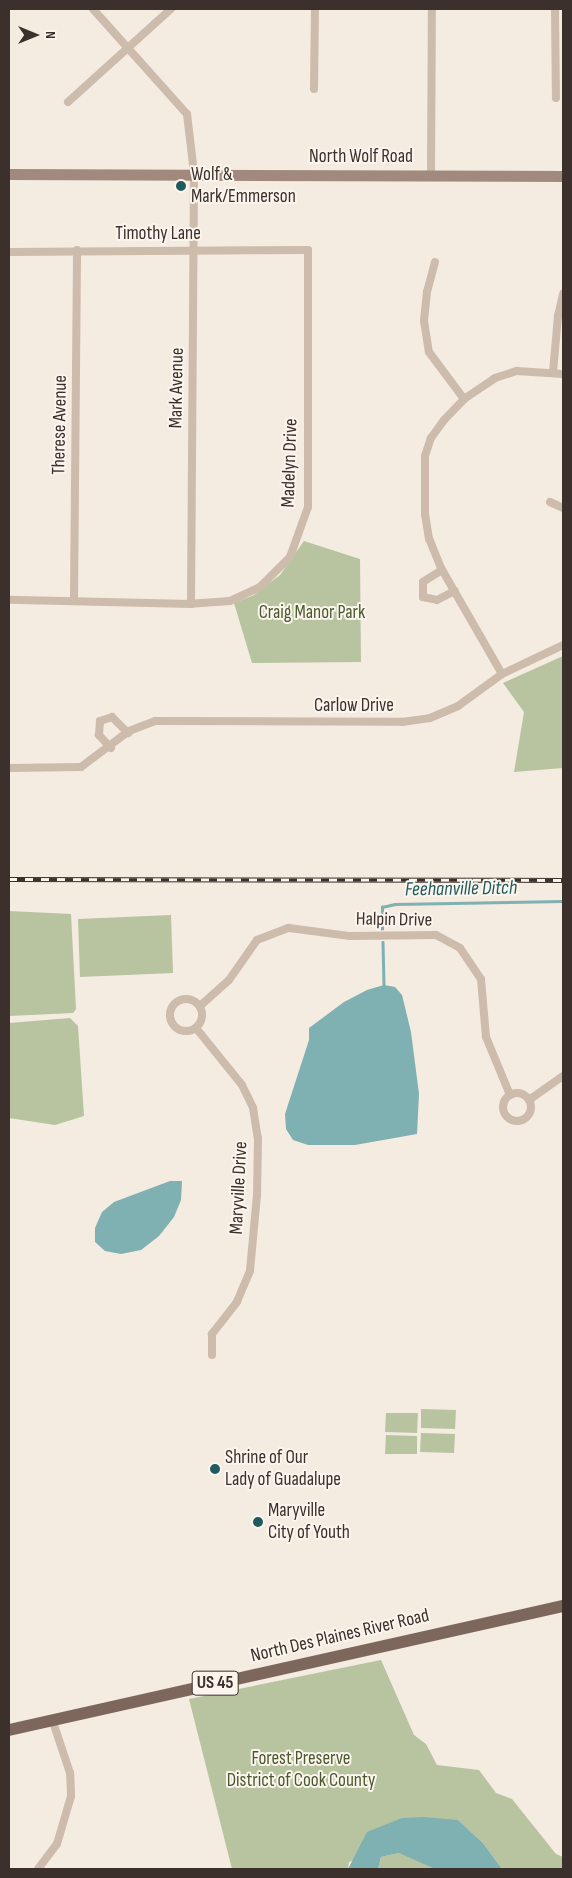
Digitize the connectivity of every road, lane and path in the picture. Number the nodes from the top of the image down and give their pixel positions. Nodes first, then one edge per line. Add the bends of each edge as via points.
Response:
1 (93, 9) edge
2 (171, 9) edge
3 (315, 9) edge
4 (432, 9) edge
5 (555, 9) edge
6 (130, 48) junction
7 (314, 90) dead end
8 (556, 98) dead end
9 (68, 102) dead end
10 (194, 173) junction
11 (9, 174) edge
12 (431, 175) junction
13 (563, 176) edge
14 (77, 250) junction
15 (194, 250) junction
16 (308, 250) joint
17 (9, 252) edge
18 (435, 262) dead end
19 (563, 294) edge
20 (553, 372) junction
21 (563, 374) edge
22 (464, 399) junction
23 (550, 502) dead end
24 (563, 508) edge
25 (442, 570) junction
26 (455, 591) junction
27 (9, 600) edge
28 (74, 600) junction
29 (191, 604) junction
30 (563, 645) edge
31 (502, 674) junction
32 (128, 732) junction
33 (111, 748) junction
34 (9, 768) edge
35 (200, 1006) junction
36 (196, 1028) junction
37 (563, 1076) edge
38 (510, 1095) junction
39 (529, 1100) junction
40 (212, 1355) dead end
41 (563, 1606) edge
42 (52, 1720) junction
43 (9, 1730) edge
44 (38, 1869) edge

1 - 6 street, Mark Avenue
2 - 6 street
3 - 7 street
4 - 12 street
5 - 8 street
6 - 9 street
6 - 10 street, Mark Avenue via 187,114
10 - 11 main road, North Wolf Road
10 - 12 main road, North Wolf Road
10 - 15 street, Mark Avenue
12 - 13 main road, North Wolf Road
14 - 15 street, Timothy Lane
14 - 17 street, Timothy Lane
14 - 28 street, Therese Avenue
15 - 16 street, Timothy Lane
15 - 29 street, Mark Avenue
16 - 29 street, Madelyn Drive via 308,507 301,532 290,557 260,587 230,601
18 - 22 street via 424,321 429,352
19 - 20 street
20 - 21 street
20 - 22 street via 517,371 495,378
22 - 25 street via 431,438 425,456 425,514 429,539
23 - 24 street
25 - 26 street
25 - 26 street via 423,582 423,597 437,600
26 - 31 street
27 - 28 street, Madelyn Drive
28 - 29 street, Madelyn Drive
30 - 31 street, Carlow Drive
31 - 32 street, Carlow Drive via 458,706 421,720 155,721
32 - 33 street, Carlow Drive
32 - 33 street via 112,717 100,721 99,735
33 - 34 street, Carlow Drive via 81,767
35 - 36 street via 202,1020
35 - 36 street via 186,999 175,1003 170,1013 172,1024 180,1031
35 - 38 street, Halpin Drive via 230,980 257,940 289,928 350,936 436,935 460,948 480,979 486,1037
36 - 40 street, Maryville Drive via 242,1085 252,1108 258,1138 250,1271 237,1302 212,1334
37 - 39 street
38 - 39 street via 520,1094
38 - 39 street via 503,1110 513,1121 528,1116
41 - 42 main road, North Des Plaines River Road / US 45
42 - 43 main road, North Des Plaines River Road / US 45
42 - 44 street via 70,1772 71,1796 57,1844

